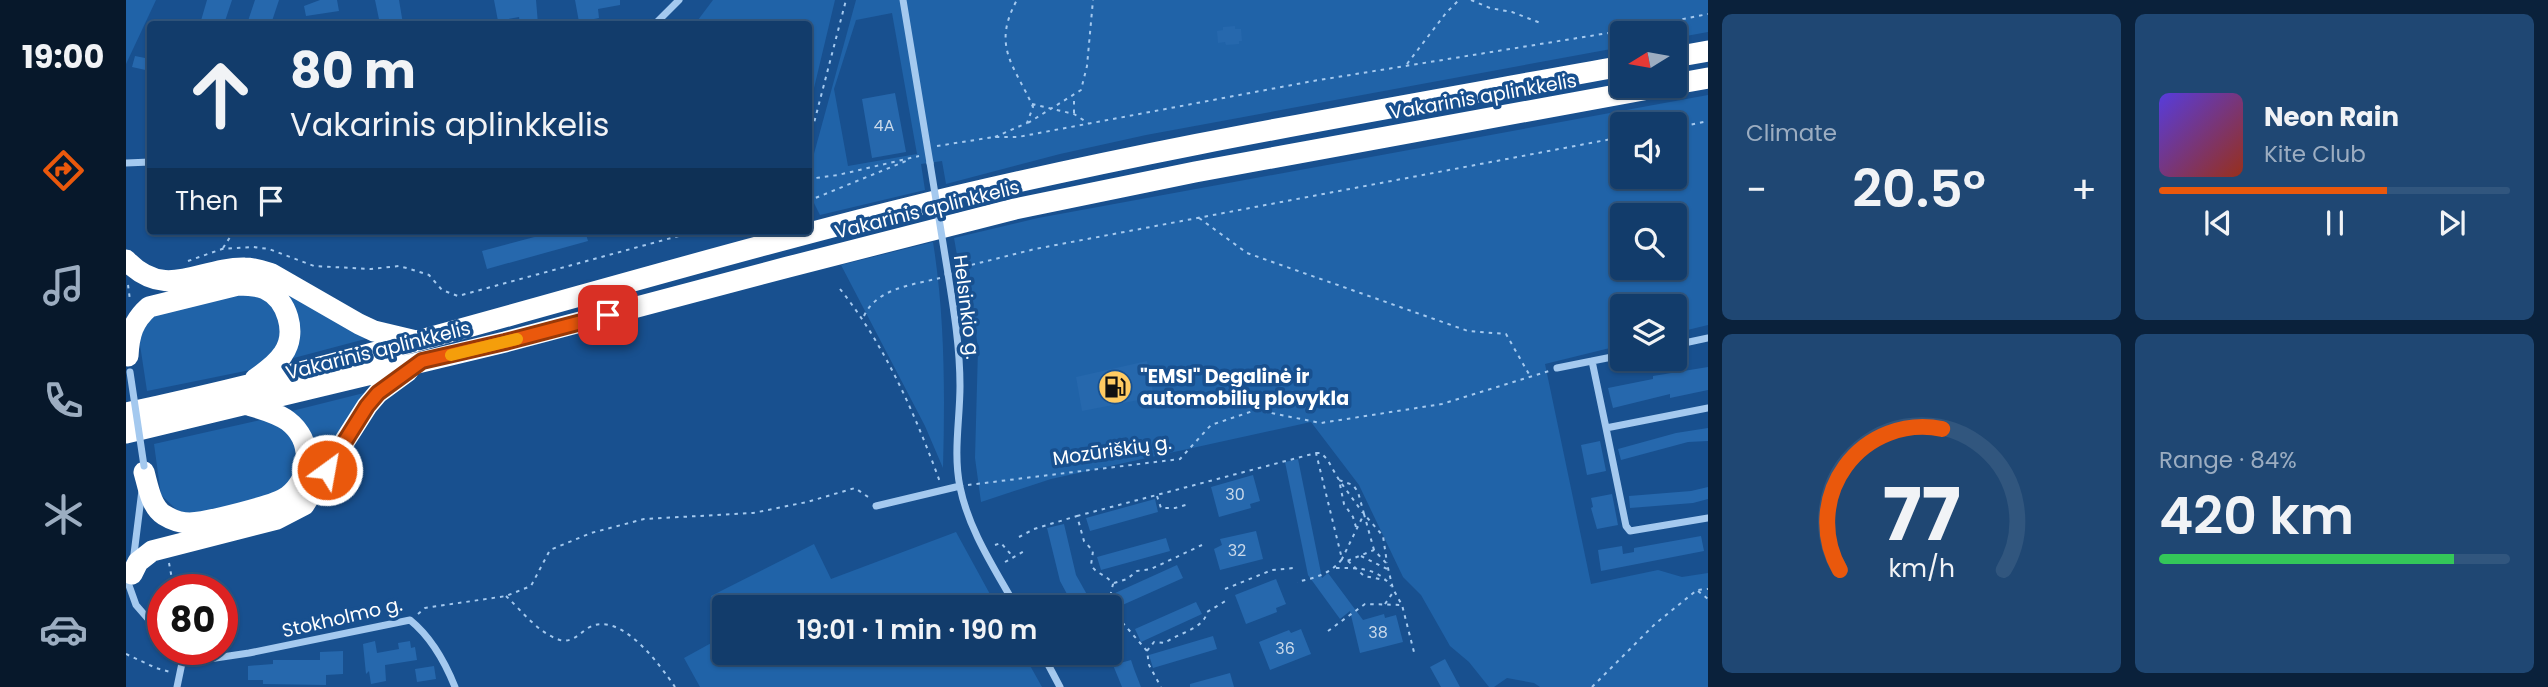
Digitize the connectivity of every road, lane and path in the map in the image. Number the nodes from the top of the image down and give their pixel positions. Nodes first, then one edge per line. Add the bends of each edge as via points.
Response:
1 (679, 0) edge
2 (846, 0) edge
3 (903, 0) edge
4 (1017, 0) edge
5 (1093, 0) edge
6 (1459, 0) edge
7 (1471, 0) edge
8 (1708, 14) edge
9 (658, 21) edge
10 (1544, 24) dead end
11 (1708, 51) edge
12 (1687, 55) edge
13 (1406, 66) junction
14 (1610, 68) edge
15 (1708, 78) edge
16 (1687, 82) edge
17 (1075, 95) junction
18 (1610, 96) edge
19 (1032, 104) junction
20 (1047, 109) junction
21 (1074, 114) junction
22 (1708, 121) edge
23 (1027, 123) junction
24 (1089, 124) junction
25 (1687, 125) edge
26 (812, 131) edge
27 (994, 137) junction
28 (1610, 139) edge
29 (936, 146) dead end
30 (920, 156) dead end
31 (913, 158) junction
32 (147, 162) edge
33 (126, 163) edge
34 (812, 178) edge
35 (812, 199) edge
36 (1199, 218) junction
37 (812, 233) edge
38 (231, 235) edge
39 (676, 235) edge
40 (804, 235) edge
41 (222, 249) junction
42 (126, 260) edge
43 (183, 263) dead end
44 (948, 275) junction
45 (840, 289) dead end
46 (863, 318) junction
47 (1708, 338) edge
48 (1687, 342) edge
49 (420, 351) junction
50 (128, 357) edge
51 (1610, 357) edge
52 (1592, 361) junction
53 (1557, 368) joint
54 (1530, 377) junction
55 (246, 396) junction
56 (1708, 408) edge
57 (126, 413) edge
58 (1606, 428) junction
59 (126, 433) edge
60 (1316, 453) junction
61 (144, 469) junction
62 (1339, 480) junction
63 (960, 486) junction
64 (943, 489) junction
65 (1157, 495) junction
66 (1189, 504) dead end
67 (876, 506) joint
68 (1364, 514) junction
69 (1077, 516) junction
70 (1708, 518) edge
71 (1357, 528) junction
72 (1019, 537) dead end
73 (995, 545) dead end
74 (1202, 545) dead end
75 (165, 547) junction
76 (1027, 550) dead end
77 (1374, 550) junction
78 (1360, 555) junction
79 (1014, 558) junction
80 (1342, 559) junction
81 (1347, 561) junction
82 (1005, 562) dead end
83 (1387, 564) junction
84 (1294, 568) dead end
85 (1335, 568) junction
86 (1355, 568) junction
87 (1389, 570) junction
88 (171, 574) edge
89 (129, 579) edge
90 (1387, 580) junction
91 (1297, 582) dead end
92 (1113, 584) junction
93 (1225, 589) dead end
94 (1708, 589) edge
95 (1393, 590) junction
96 (1697, 590) junction
97 (1009, 595) edge
98 (1110, 595) edge
99 (506, 596) junction
100 (1708, 598) edge
101 (1229, 599) dead end
102 (1384, 604) junction
103 (1402, 605) junction
104 (147, 618) edge
105 (410, 620) junction
106 (1122, 622) edge
107 (1328, 631) dead end
108 (1147, 651) junction
109 (126, 654) edge
110 (238, 655) edge
111 (1415, 656) dead end
112 (182, 665) edge
113 (1048, 665) edge
114 (180, 674) junction
115 (177, 687) edge
116 (455, 687) edge
117 (675, 687) edge
118 (1060, 687) edge
119 (1161, 687) edge
120 (1592, 687) edge

1 - 9 street
2 - 26 path
3 - 44 street, Helsinkio g., bridge
4 - 19 path via 1007,20 1006,39 1012,68
5 - 17 path via 1087,66 1081,90
6 - 13 path
7 - 10 path
8 - 13 path
11 - 12 highway
13 - 24 path
14 - 37 highway, Vakarinis aplinkkelis via 1196,144 1003,184
15 - 16 highway
17 - 20 path
17 - 21 path
18 - 49 highway, Vakarinis aplinkkelis via 1015,209 505,342
19 - 20 path
19 - 23 path
20 - 21 path
20 - 23 path
21 - 24 path
22 - 25 path
23 - 27 path
24 - 27 path via 1018,138
27 - 29 path
28 - 36 path
30 - 31 path
31 - 34 path
31 - 35 path
32 - 33 street
36 - 44 path via 1035,249
36 - 54 path via 1247,253 1468,331 1506,334
38 - 41 path
39 - 41 path via 458,296 442,290 429,275 399,266 314,266 269,249
40 - 49 highway, Vakarinis aplinkkelis
41 - 43 path
42 - 49 highway via 162,281 232,269 272,274 359,324
44 - 46 path via 881,295
44 - 63 street, Helsinkio g. via 958,344
45 - 46 path
46 - 64 path via 919,425
47 - 48 street
49 - 55 highway, Vakarinis aplinkkelis
49 - 75 highway via 367,406 303,505 277,519
50 - 55 highway via 131,329 149,307 253,285 280,300 290,334 285,352
50 - 61 street, bridge
51 - 52 street
52 - 53 street
52 - 58 street
53 - 54 path, Mozūriškių g.
54 - 63 path, Mozūriškių g. via 1442,404 1321,423 1256,410 1211,425 1180,458
55 - 57 highway, Vakarinis aplinkkelis
55 - 59 highway, Vakarinis aplinkkelis
55 - 61 highway via 287,420 304,442 304,475 286,498 198,522 178,522 160,512
56 - 58 street
58 - 70 street via 1630,531
60 - 62 path via 1327,459
60 - 65 path
60 - 80 path
61 - 89 street
62 - 68 path
62 - 68 path via 1353,485
62 - 71 path via 1344,504
63 - 64 street
63 - 97 street, Helsinkio g. via 975,532
64 - 67 street
65 - 66 path via 1161,508
65 - 69 path
67 - 99 path via 855,488 753,513 644,519 591,533 550,551 531,586
68 - 71 path
68 - 77 path
68 - 83 path via 1383,536
69 - 72 path
69 - 92 path via 1084,541 1093,551 1091,565
71 - 80 path
73 - 79 path via 1001,543
74 - 92 path
75 - 88 path
75 - 89 highway via 144,555
76 - 79 path
77 - 78 path
77 - 83 path
78 - 81 path
78 - 87 path
79 - 82 path
80 - 81 path
80 - 85 path
81 - 86 path
83 - 87 path
84 - 93 path via 1272,570
85 - 86 path
85 - 91 path
86 - 90 path via 1364,576
86 - 90 path via 1368,568
87 - 95 path
89 - 104 street via 136,605
90 - 95 path
92 - 98 path
94 - 96 path
95 - 102 path
95 - 103 path
96 - 100 path
96 - 120 path via 1655,624
99 - 105 path, Stokholmo g. via 425,608
99 - 117 path via 541,630 562,641 579,637 590,627 608,625 622,631 646,649
101 - 108 path via 1207,612 1200,624 1165,643 1154,642
102 - 103 path
102 - 107 path via 1365,604
103 - 111 path
105 - 110 street, Stokholmo g.
105 - 116 street via 433,646
106 - 108 path
108 - 119 path
109 - 114 path
112 - 114 street
113 - 118 street
114 - 115 street

